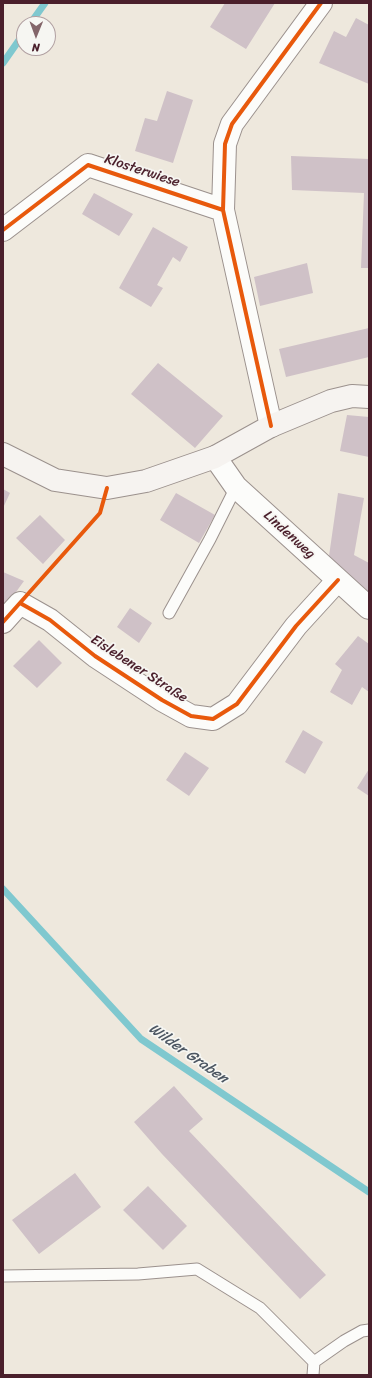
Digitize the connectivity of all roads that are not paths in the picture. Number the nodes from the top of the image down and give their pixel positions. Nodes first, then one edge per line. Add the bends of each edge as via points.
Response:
1 (321, 3) edge
2 (223, 210) junction
3 (3, 230) edge
4 (369, 397) edge
5 (270, 426) junction
6 (3, 454) edge
7 (215, 457) junction
8 (236, 487) junction
9 (338, 580) junction
10 (369, 608) edge
11 (168, 613) dead end
12 (3, 622) edge
13 (3, 1276) edge
14 (369, 1330) edge
15 (314, 1362) junction
16 (313, 1375) edge

1 - 2 street via 232,124 225,144
2 - 3 street, Klosterwiese via 88,165
2 - 5 street
4 - 5 main road via 352,396 332,401
5 - 7 main road
6 - 7 main road via 55,480 107,488 146,481
7 - 8 street, Lindenweg
8 - 9 street, Lindenweg
8 - 11 lane
9 - 10 street, Lindenweg
9 - 12 street, Eislebener Straße via 296,626 236,704 213,719 191,716 162,700 95,656 50,620 20,603
13 - 15 lane via 138,1274 197,1270 260,1308
14 - 15 lane via 344,1341
15 - 16 lane

